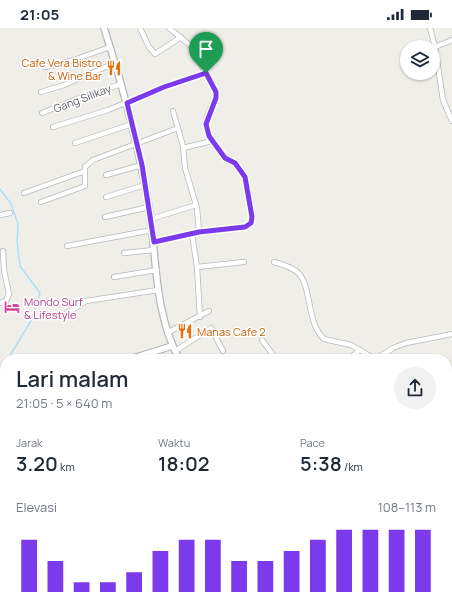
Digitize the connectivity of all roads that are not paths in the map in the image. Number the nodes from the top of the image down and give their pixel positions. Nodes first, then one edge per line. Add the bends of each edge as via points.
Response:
1 (104, 28) edge
2 (140, 28) edge
3 (169, 28) edge
4 (430, 28) edge
5 (181, 36) junction
6 (433, 40) edge
7 (452, 40) edge
8 (440, 45) edge
9 (110, 47) junction
10 (115, 62) junction
11 (45, 67) dead end
12 (206, 73) junction
13 (440, 76) edge
14 (121, 84) junction
15 (41, 92) dead end
16 (127, 103) junction
17 (173, 111) dead end
18 (450, 111) edge
19 (42, 113) dead end
20 (452, 121) edge
21 (132, 124) junction
22 (53, 127) dead end
23 (178, 128) junction
24 (212, 141) junction
25 (76, 142) dead end
26 (137, 144) junction
27 (183, 148) junction
28 (142, 165) junction
29 (85, 171) junction
30 (106, 175) dead end
31 (145, 185) junction
32 (24, 193) dead end
33 (106, 197) dead end
34 (41, 202) dead end
35 (196, 205) junction
36 (149, 206) junction
37 (10, 213) dead end
38 (0, 215) edge
39 (106, 216) dead end
40 (151, 219) junction
41 (152, 230) junction
42 (199, 232) junction
43 (192, 234) junction
44 (154, 242) junction
45 (67, 246) dead end
46 (154, 250) junction
47 (3, 251) dead end
48 (124, 253) dead end
49 (244, 262) dead end
50 (274, 262) dead end
51 (197, 267) junction
52 (157, 270) junction
53 (114, 277) dead end
54 (158, 290) junction
55 (0, 303) edge
56 (209, 311) dead end
57 (61, 317) dead end
58 (200, 317) junction
59 (167, 333) junction
60 (452, 334) edge
61 (262, 340) dead end
62 (174, 348) junction
63 (360, 350) junction
64 (223, 351) dead end
65 (150, 354) edge
66 (177, 354) edge
67 (272, 354) edge
68 (355, 354) edge
69 (367, 354) edge
70 (384, 354) edge

1 - 9 street
2 - 5 street via 155,54
3 - 5 street
4 - 6 street
5 - 12 street via 191,46
7 - 8 street
9 - 10 street
9 - 11 street
10 - 14 street
10 - 15 street via 64,85
12 - 16 street
12 - 24 street via 216,92 206,124
13 - 18 street via 444,100
14 - 16 street
14 - 19 street, Gang Silikay
16 - 21 street
16 - 22 street
17 - 23 street
18 - 20 street
21 - 25 street
21 - 26 street
23 - 26 street
23 - 27 street
24 - 27 street
24 - 42 street via 245,177 252,217 251,223 245,227
26 - 28 street
26 - 29 street via 93,160
27 - 35 street via 185,168
28 - 30 street
28 - 31 street
29 - 32 street
29 - 34 street via 85,186
31 - 33 street
31 - 36 street
35 - 40 street
35 - 42 street
36 - 39 street
36 - 40 street
37 - 38 street
40 - 41 street
41 - 44 street
41 - 45 street
42 - 43 street
43 - 44 street
43 - 51 street
44 - 46 street
46 - 48 street
46 - 52 street
47 - 55 street via 9,294 6,301
49 - 51 street
50 - 63 street via 296,271 302,278 309,307 321,336
51 - 58 street
52 - 53 street
52 - 54 street
54 - 57 street via 86,301
54 - 59 street
56 - 58 street
58 - 59 street
59 - 62 street
60 - 70 street via 406,343
61 - 67 street
62 - 64 street via 211,328
62 - 65 street
62 - 66 street
63 - 68 street
63 - 69 street

